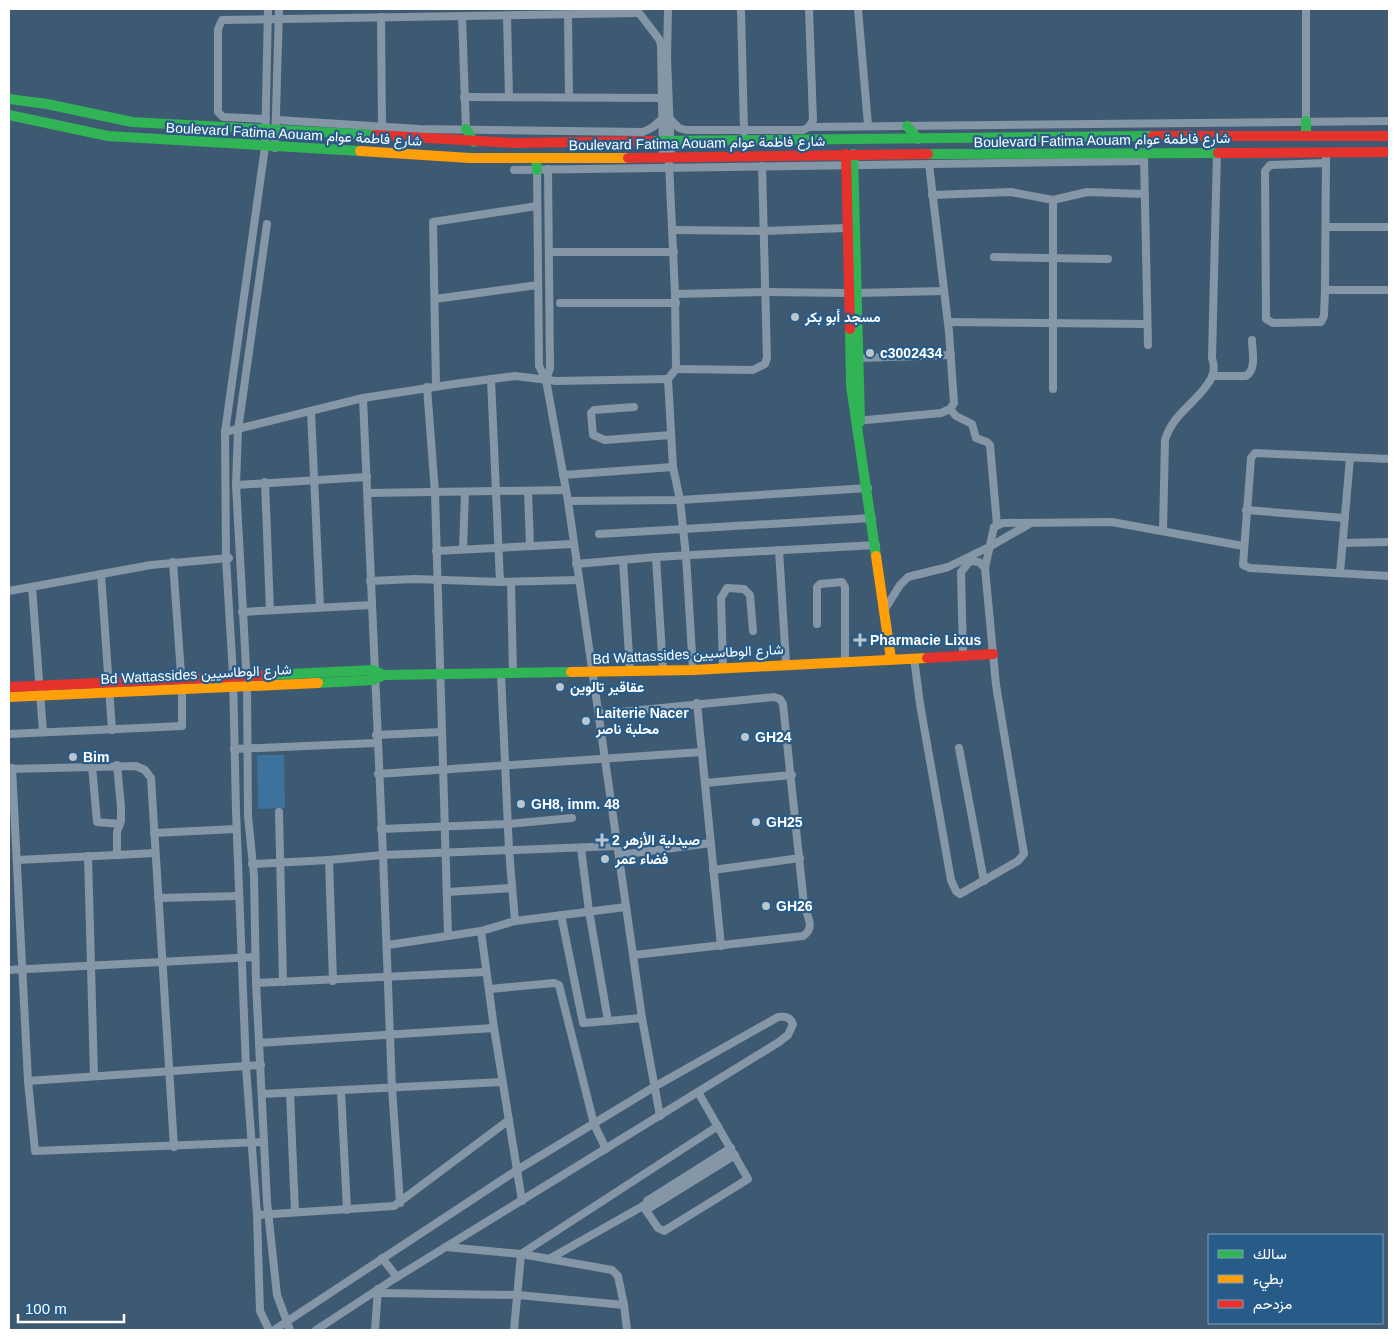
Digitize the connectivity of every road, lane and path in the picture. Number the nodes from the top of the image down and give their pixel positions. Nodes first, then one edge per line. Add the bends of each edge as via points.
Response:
1 (268, 9) edge
2 (279, 9) edge
3 (668, 9) edge
4 (741, 9) edge
5 (809, 9) edge
6 (858, 9) edge
7 (1306, 9) edge
8 (637, 11) edge
9 (507, 16) junction
10 (568, 16) junction
11 (381, 17) junction
12 (462, 17) junction
13 (268, 19) junction
14 (279, 19) junction
15 (569, 96) junction
16 (464, 97) junction
17 (509, 97) junction
18 (663, 98) junction
19 (9, 99) edge
20 (9, 115) edge
21 (666, 119) junction
22 (1306, 121) junction
23 (1389, 121) edge
24 (316, 122) junction
25 (265, 124) junction
26 (276, 125) junction
27 (809, 126) junction
28 (868, 126) junction
29 (907, 126) junction
30 (382, 127) junction
31 (466, 130) junction
32 (308, 132) junction
33 (744, 134) junction
34 (1306, 136) junction
35 (1389, 136) edge
36 (667, 139) junction
37 (918, 139) junction
38 (474, 142) junction
39 (270, 147) junction
40 (1217, 152) junction
41 (1389, 152) edge
42 (1144, 157) junction
43 (1326, 157) junction
44 (536, 159) junction
45 (668, 160) junction
46 (850, 160) junction
47 (930, 164) junction
48 (762, 166) junction
49 (514, 170) dead end
50 (537, 170) junction
51 (548, 170) junction
52 (1145, 194) junction
53 (932, 195) junction
54 (1053, 200) junction
55 (537, 206) junction
56 (267, 224) dead end
57 (1326, 227) junction
58 (1389, 227) edge
59 (846, 228) junction
60 (673, 230) junction
61 (765, 231) junction
62 (549, 252) junction
63 (674, 252) junction
64 (994, 257) dead end
65 (1053, 258) junction
66 (1108, 259) dead end
67 (538, 285) junction
68 (1325, 290) junction
69 (1389, 290) edge
70 (944, 291) junction
71 (767, 292) junction
72 (853, 293) junction
73 (675, 294) junction
74 (435, 299) junction
75 (243, 301) junction
76 (256, 302) junction
77 (560, 302) dead end
78 (676, 304) junction
79 (948, 322) junction
80 (1053, 323) junction
81 (1147, 324) junction
82 (1252, 340) dead end
83 (1148, 346) dead end
84 (951, 355) junction
85 (859, 358) junction
86 (676, 369) junction
87 (1212, 376) junction
88 (668, 379) junction
89 (491, 380) junction
90 (546, 380) junction
91 (436, 386) junction
92 (427, 387) junction
93 (1053, 389) dead end
94 (363, 398) junction
95 (634, 407) dead end
96 (950, 409) junction
97 (311, 411) junction
98 (858, 421) junction
99 (238, 430) junction
100 (225, 432) junction
101 (670, 435) junction
102 (1350, 458) junction
103 (1389, 459) edge
104 (674, 467) junction
105 (563, 475) junction
106 (367, 478) junction
107 (314, 479) junction
108 (265, 482) junction
109 (236, 485) junction
110 (868, 488) junction
111 (566, 490) junction
112 (528, 491) junction
113 (435, 492) junction
114 (465, 492) junction
115 (496, 492) junction
116 (368, 494) junction
117 (680, 500) junction
118 (568, 501) junction
119 (1246, 510) junction
120 (872, 518) junction
121 (1345, 518) junction
122 (1032, 522) junction
123 (996, 525) junction
124 (684, 530) junction
125 (1163, 531) junction
126 (599, 534) dead end
127 (1343, 542) junction
128 (1389, 542) edge
129 (573, 544) junction
130 (876, 545) junction
131 (530, 546) junction
132 (1243, 546) junction
133 (989, 547) junction
134 (499, 548) junction
135 (436, 550) junction
136 (463, 550) junction
137 (779, 550) junction
138 (686, 556) junction
139 (239, 557) junction
140 (656, 557) junction
141 (226, 558) junction
142 (623, 560) junction
143 (173, 562) junction
144 (576, 564) junction
145 (985, 568) junction
146 (1340, 573) junction
147 (101, 574) junction
148 (1389, 576) edge
149 (578, 580) junction
150 (370, 581) junction
151 (436, 581) junction
152 (500, 582) junction
153 (511, 582) junction
154 (32, 587) junction
155 (9, 591) edge
156 (372, 605) junction
157 (320, 607) junction
158 (885, 609) junction
159 (270, 610) junction
160 (242, 612) junction
161 (817, 624) dead end
162 (754, 631) dead end
163 (993, 654) junction
164 (964, 655) junction
165 (914, 658) junction
166 (892, 659) junction
167 (845, 660) junction
168 (786, 664) junction
169 (723, 668) junction
170 (693, 670) junction
171 (663, 671) junction
172 (630, 672) junction
173 (592, 673) junction
174 (440, 674) junction
175 (501, 674) junction
176 (513, 674) junction
177 (373, 675) junction
178 (246, 679) junction
179 (233, 681) junction
180 (182, 683) junction
181 (9, 687) edge
182 (110, 688) junction
183 (40, 691) junction
184 (9, 697) edge
185 (697, 703) junction
186 (599, 714) junction
187 (112, 730) junction
188 (43, 732) junction
189 (442, 732) junction
190 (9, 734) edge
191 (376, 739) junction
192 (247, 748) junction
193 (959, 748) dead end
194 (234, 749) junction
195 (702, 752) junction
196 (606, 759) junction
197 (117, 765) junction
198 (504, 765) junction
199 (92, 766) junction
200 (10, 768) edge
201 (443, 770) junction
202 (378, 774) junction
203 (792, 775) junction
204 (705, 783) junction
205 (279, 812) dead end
206 (572, 818) dead end
207 (120, 824) junction
208 (507, 824) junction
209 (445, 826) junction
210 (236, 829) junction
211 (381, 829) junction
212 (12, 830) edge
213 (154, 833) junction
214 (710, 843) junction
215 (617, 846) junction
216 (581, 848) junction
217 (509, 850) junction
218 (445, 852) junction
219 (155, 853) junction
220 (116, 855) junction
221 (383, 855) junction
222 (619, 855) junction
223 (88, 856) junction
224 (800, 858) junction
225 (18, 860) junction
226 (329, 860) junction
227 (280, 863) junction
228 (252, 864) junction
229 (713, 870) junction
230 (984, 881) junction
231 (512, 888) junction
232 (446, 892) junction
233 (239, 896) junction
234 (158, 898) junction
235 (626, 907) junction
236 (589, 911) junction
237 (561, 915) junction
238 (515, 921) junction
239 (481, 931) junction
240 (448, 936) junction
241 (388, 944) junction
242 (721, 946) junction
243 (634, 955) junction
244 (255, 957) junction
245 (242, 958) junction
246 (162, 961) junction
247 (91, 964) junction
248 (23, 968) junction
249 (9, 970) edge
250 (486, 972) junction
251 (388, 978) junction
252 (333, 981) junction
253 (283, 982) junction
254 (256, 983) junction
255 (490, 989) junction
256 (642, 1018) junction
257 (608, 1021) junction
258 (494, 1028) junction
259 (390, 1034) junction
260 (260, 1043) junction
261 (261, 1065) junction
262 (246, 1067) junction
263 (168, 1072) junction
264 (94, 1076) junction
265 (28, 1081) junction
266 (502, 1082) junction
267 (654, 1087) junction
268 (392, 1088) junction
269 (341, 1091) junction
270 (698, 1092) junction
271 (290, 1093) junction
272 (262, 1094) junction
273 (660, 1116) junction
274 (509, 1120) junction
275 (594, 1124) junction
276 (718, 1126) junction
277 (264, 1142) junction
278 (251, 1144) junction
279 (174, 1147) junction
280 (606, 1149) junction
281 (733, 1152) junction
282 (517, 1170) junction
283 (522, 1201) junction
284 (400, 1203) junction
285 (645, 1206) junction
286 (347, 1210) junction
287 (295, 1212) junction
288 (270, 1214) junction
289 (257, 1215) junction
290 (446, 1246) junction
291 (521, 1254) junction
292 (382, 1258) junction
293 (549, 1259) junction
294 (397, 1277) junction
295 (378, 1291) junction
296 (518, 1294) junction
297 (624, 1306) junction
298 (286, 1320) junction
299 (269, 1330) edge
300 (274, 1330) edge
301 (290, 1330) edge
302 (316, 1330) edge
303 (376, 1330) edge
304 (514, 1330) edge
305 (627, 1330) edge

1 - 13 street
2 - 14 street
3 - 21 street
4 - 33 street
5 - 27 street via 813,120
6 - 28 street
7 - 22 street
8 - 10 street
8 - 18 street via 661,45
9 - 10 street
9 - 12 street
9 - 17 street
10 - 15 street
11 - 12 street
11 - 14 street
11 - 30 street
12 - 16 street
13 - 14 street
13 - 25 street
13 - 25 street via 226,18 218,29 218,112 223,117
14 - 26 street
15 - 17 street
15 - 18 street
16 - 17 street
16 - 31 street
18 - 21 street
19 - 25 main road, Boulevard Fatima Aouam شارع فاطمة عوام via 132,122
20 - 39 main road, Boulevard Fatima Aouam شارع فاطمة عوام via 108,136
21 - 31 street via 643,132
21 - 33 street via 682,129
21 - 36 street
22 - 23 street
22 - 29 street
22 - 34 main road
24 - 26 street
24 - 30 street
24 - 32 main road
25 - 26 main road, Boulevard Fatima Aouam شارع فاطمة عوام
25 - 39 street
26 - 32 main road, Boulevard Fatima Aouam شارع فاطمة عوام
26 - 39 street
27 - 28 street
27 - 33 street via 803,130
28 - 29 street
29 - 37 main road
30 - 31 street
31 - 38 main road
32 - 38 main road, Boulevard Fatima Aouam شارع فاطمة عوام
33 - 36 main road, Boulevard Fatima Aouam شارع فاطمة عوام
33 - 37 main road, Boulevard Fatima Aouam شارع فاطمة عوام
34 - 35 main road, Boulevard Fatima Aouam شارع فاطمة عوام
34 - 37 main road, Boulevard Fatima Aouam شارع فاطمة عوام
36 - 38 main road, Boulevard Fatima Aouam شارع فاطمة عوام
36 - 45 street
39 - 44 main road, Boulevard Fatima Aouam شارع فاطمة عوام
39 - 75 street
40 - 42 main road, Boulevard Fatima Aouam شارع فاطمة عوام
40 - 43 main road, Boulevard Fatima Aouam شارع فاطمة عوام
40 - 87 street
41 - 43 main road, Boulevard Fatima Aouam شارع فاطمة عوام
42 - 46 main road, Boulevard Fatima Aouam شارع فاطمة عوام
42 - 47 street
42 - 52 street
43 - 57 street
43 - 68 street via 1270,165 1265,171 1266,319 1273,323 1321,322
44 - 45 main road, Boulevard Fatima Aouam شارع فاطمة عوام
44 - 50 main road
45 - 46 main road, Boulevard Fatima Aouam شارع فاطمة عوام
45 - 48 street
45 - 51 street
45 - 60 street
46 - 47 street
46 - 48 street
46 - 59 main road
46 - 72 main road
47 - 53 street
48 - 61 street
49 - 50 street
50 - 51 street
50 - 55 street
51 - 62 street
52 - 54 street via 1087,192
52 - 81 street
53 - 54 street via 1011,192
53 - 70 street
54 - 65 street
55 - 67 street
55 - 74 street via 435,220
56 - 76 street
57 - 58 street
57 - 68 street
59 - 61 street
59 - 72 main road
60 - 61 street
60 - 63 street
61 - 71 street
62 - 63 street
62 - 90 street via 550,368
63 - 73 street
64 - 65 street
65 - 66 street
65 - 80 street
67 - 74 street
67 - 90 street via 539,366
68 - 69 street
70 - 72 street
70 - 79 street
71 - 72 street
71 - 73 street
71 - 86 street via 767,358 762,367 753,370
72 - 85 main road
72 - 98 main road via 851,386
73 - 78 street
74 - 91 street
75 - 76 street
75 - 100 street
76 - 99 street
77 - 78 street
78 - 86 street
79 - 80 street
79 - 84 street
80 - 81 street
80 - 93 street
81 - 83 street
82 - 87 street via 1250,374
84 - 85 street
84 - 96 street via 955,397
85 - 98 main road
86 - 88 street
87 - 125 street via 1174,420 1165,440
88 - 90 street
88 - 101 street
89 - 90 street via 515,376
89 - 91 street
89 - 115 street
90 - 105 street
91 - 92 street
92 - 94 street
92 - 113 street
94 - 97 street
94 - 106 street
95 - 101 street via 594,410 591,414 593,435 605,440
96 - 98 street via 941,413
96 - 123 street via 972,424 976,438 990,446
97 - 99 street
97 - 107 street
98 - 110 main road
99 - 100 street
99 - 109 street
100 - 141 street
101 - 104 street
102 - 103 street
102 - 119 street via 1255,453 1251,458
102 - 121 street
104 - 105 street
104 - 117 street
105 - 111 street
106 - 107 street
106 - 116 street
107 - 108 street
107 - 157 street
108 - 109 street
108 - 159 street
109 - 139 street
110 - 117 street
110 - 120 main road
111 - 112 street
111 - 118 street
112 - 115 street
112 - 131 street
113 - 114 street
113 - 116 street
113 - 135 street
114 - 115 street
114 - 136 street
115 - 134 street
116 - 150 street
117 - 118 street
117 - 124 street
118 - 129 street
119 - 121 street
119 - 132 street
120 - 124 street
120 - 130 main road
121 - 127 street
122 - 123 street
122 - 125 street via 1112,522
122 - 133 street
123 - 133 street
124 - 126 street
124 - 138 street
125 - 132 street
127 - 128 street
127 - 146 street
129 - 131 street
129 - 144 street
130 - 137 street
130 - 158 main road
131 - 134 street
132 - 146 street via 1243,565 1248,568
133 - 145 street
133 - 158 street via 948,567 908,577
134 - 136 street
134 - 152 street
135 - 136 street
135 - 151 street
137 - 138 street
137 - 168 street
138 - 140 street
138 - 170 street
139 - 141 street
139 - 160 street
140 - 142 street
140 - 171 street
141 - 143 street
141 - 179 street
142 - 144 street
142 - 172 street
143 - 147 street
143 - 180 street
144 - 149 street
145 - 163 street
145 - 164 street via 979,562 970,561 960,572
146 - 148 street
147 - 154 street
147 - 182 street
149 - 153 street
149 - 173 street
150 - 151 street
150 - 156 street
151 - 152 street
151 - 174 street
152 - 153 street
153 - 176 street
154 - 155 street
154 - 183 street
156 - 157 street
156 - 177 street
157 - 159 street
158 - 166 main road
159 - 160 street
160 - 178 street
161 - 167 street via 817,587 840,581 845,587
162 - 169 street via 749,593 744,589 727,588 721,598
163 - 164 main road, Bd Wattassides شارع الوطاسيين
163 - 230 street via 1024,850 1018,862
164 - 165 main road, Bd Wattassides شارع الوطاسيين
165 - 166 main road, Bd Wattassides شارع الوطاسيين
165 - 230 street via 953,887 958,893 963,893
166 - 167 main road, Bd Wattassides شارع الوطاسيين
167 - 168 main road, Bd Wattassides شارع الوطاسيين
168 - 169 main road, Bd Wattassides شارع الوطاسيين
169 - 170 main road, Bd Wattassides شارع الوطاسيين
170 - 171 main road, Bd Wattassides شارع الوطاسيين
171 - 172 main road, Bd Wattassides شارع الوطاسيين
172 - 173 main road, Bd Wattassides شارع الوطاسيين
173 - 176 main road, Bd Wattassides شارع الوطاسيين
173 - 186 street
174 - 175 main road, Bd Wattassides شارع الوطاسيين
174 - 177 main road, Bd Wattassides شارع الوطاسيين
174 - 189 street
175 - 176 main road, Bd Wattassides شارع الوطاسيين
175 - 198 street
177 - 178 main road, Bd Wattassides شارع الوطاسيين
177 - 191 street
178 - 179 main road, Bd Wattassides شارع الوطاسيين
178 - 192 street
179 - 180 main road, Bd Wattassides شارع الوطاسيين
179 - 194 street
180 - 182 main road, Bd Wattassides شارع الوطاسيين
180 - 187 street via 182,726
181 - 183 main road, Bd Wattassides شارع الوطاسيين
182 - 183 main road, Bd Wattassides شارع الوطاسيين
182 - 187 street
183 - 184 main road, Bd Wattassides شارع الوطاسيين
183 - 188 street
185 - 186 street
185 - 195 street
185 - 203 street via 780,699
186 - 196 street
187 - 188 street
188 - 190 street
189 - 191 street
189 - 201 street
191 - 192 street
191 - 202 street
192 - 194 street
192 - 228 street
193 - 230 street
194 - 210 street
195 - 196 street
195 - 204 street
196 - 198 street
196 - 215 street
197 - 199 street
197 - 207 street
197 - 213 street via 140,767 151,778
198 - 201 street
198 - 208 street
199 - 200 street
199 - 207 street via 97,822
200 - 212 street
201 - 202 street
201 - 209 street
202 - 211 street
203 - 204 street
203 - 224 street
204 - 214 street
205 - 227 street
206 - 208 street
207 - 220 street
208 - 209 street
208 - 217 street
209 - 211 street
209 - 218 street
210 - 213 street
210 - 233 street
211 - 221 street
212 - 225 street
213 - 219 street
214 - 222 street
214 - 229 street
215 - 216 street
215 - 222 street
216 - 217 street
216 - 236 street
217 - 218 street
217 - 231 street
218 - 221 street
218 - 232 street
219 - 220 street
219 - 234 street
220 - 223 street
221 - 226 street
221 - 241 street
222 - 235 street
223 - 225 street
223 - 247 street
224 - 229 street
224 - 242 street via 804,905 811,926 807,934
225 - 248 street
226 - 227 street
226 - 252 street
227 - 228 street
227 - 253 street
228 - 244 street
229 - 242 street
231 - 232 street
231 - 238 street
232 - 240 street
233 - 234 street
233 - 245 street
234 - 246 street
235 - 236 street
235 - 243 street
236 - 237 street
236 - 257 street
237 - 238 street
237 - 257 street via 583,1022
238 - 239 street
239 - 240 street
239 - 250 street
240 - 241 street
241 - 251 street
242 - 243 street
243 - 256 street
244 - 245 street
244 - 254 street
245 - 246 street
245 - 262 street
246 - 247 street
246 - 263 street
247 - 248 street
247 - 264 street
248 - 249 street
248 - 265 street
250 - 251 street
250 - 255 street
251 - 252 street
251 - 259 street
252 - 253 street
253 - 254 street
254 - 260 street
255 - 258 street
255 - 275 street via 559,985
256 - 257 street
256 - 267 street
258 - 259 street
258 - 266 street
259 - 260 street
259 - 268 street
260 - 261 street
261 - 262 street
261 - 272 street
262 - 263 street
262 - 278 street
263 - 264 street
263 - 279 street
264 - 265 street
265 - 279 street via 35,1151
266 - 268 street
266 - 274 street
267 - 270 street via 778,1017 791,1020 793,1024 788,1035
267 - 273 street
267 - 275 street
268 - 269 street
268 - 284 street
269 - 271 street
269 - 286 street
270 - 273 street
270 - 276 street
271 - 272 street
271 - 287 street
272 - 277 street
273 - 280 street
274 - 282 street
274 - 284 street
275 - 280 street
275 - 282 street
276 - 281 street
276 - 291 street
277 - 278 street
277 - 288 street
278 - 279 street
278 - 289 street
280 - 283 street
281 - 285 street via 647,1201
281 - 285 street via 748,1177 747,1181 664,1231 658,1228
282 - 283 street
282 - 292 street
283 - 290 street
284 - 286 street via 390,1207
285 - 293 street
286 - 287 street
287 - 288 street
288 - 289 street
288 - 298 street via 277,1295
289 - 299 street via 260,1311
290 - 291 street
290 - 294 street
291 - 293 street
291 - 296 street
292 - 294 street
292 - 298 street
293 - 297 street via 615,1271
294 - 295 street
295 - 296 street
295 - 302 street
295 - 303 street
296 - 297 street
296 - 304 street
297 - 305 street
298 - 300 street
298 - 301 street

